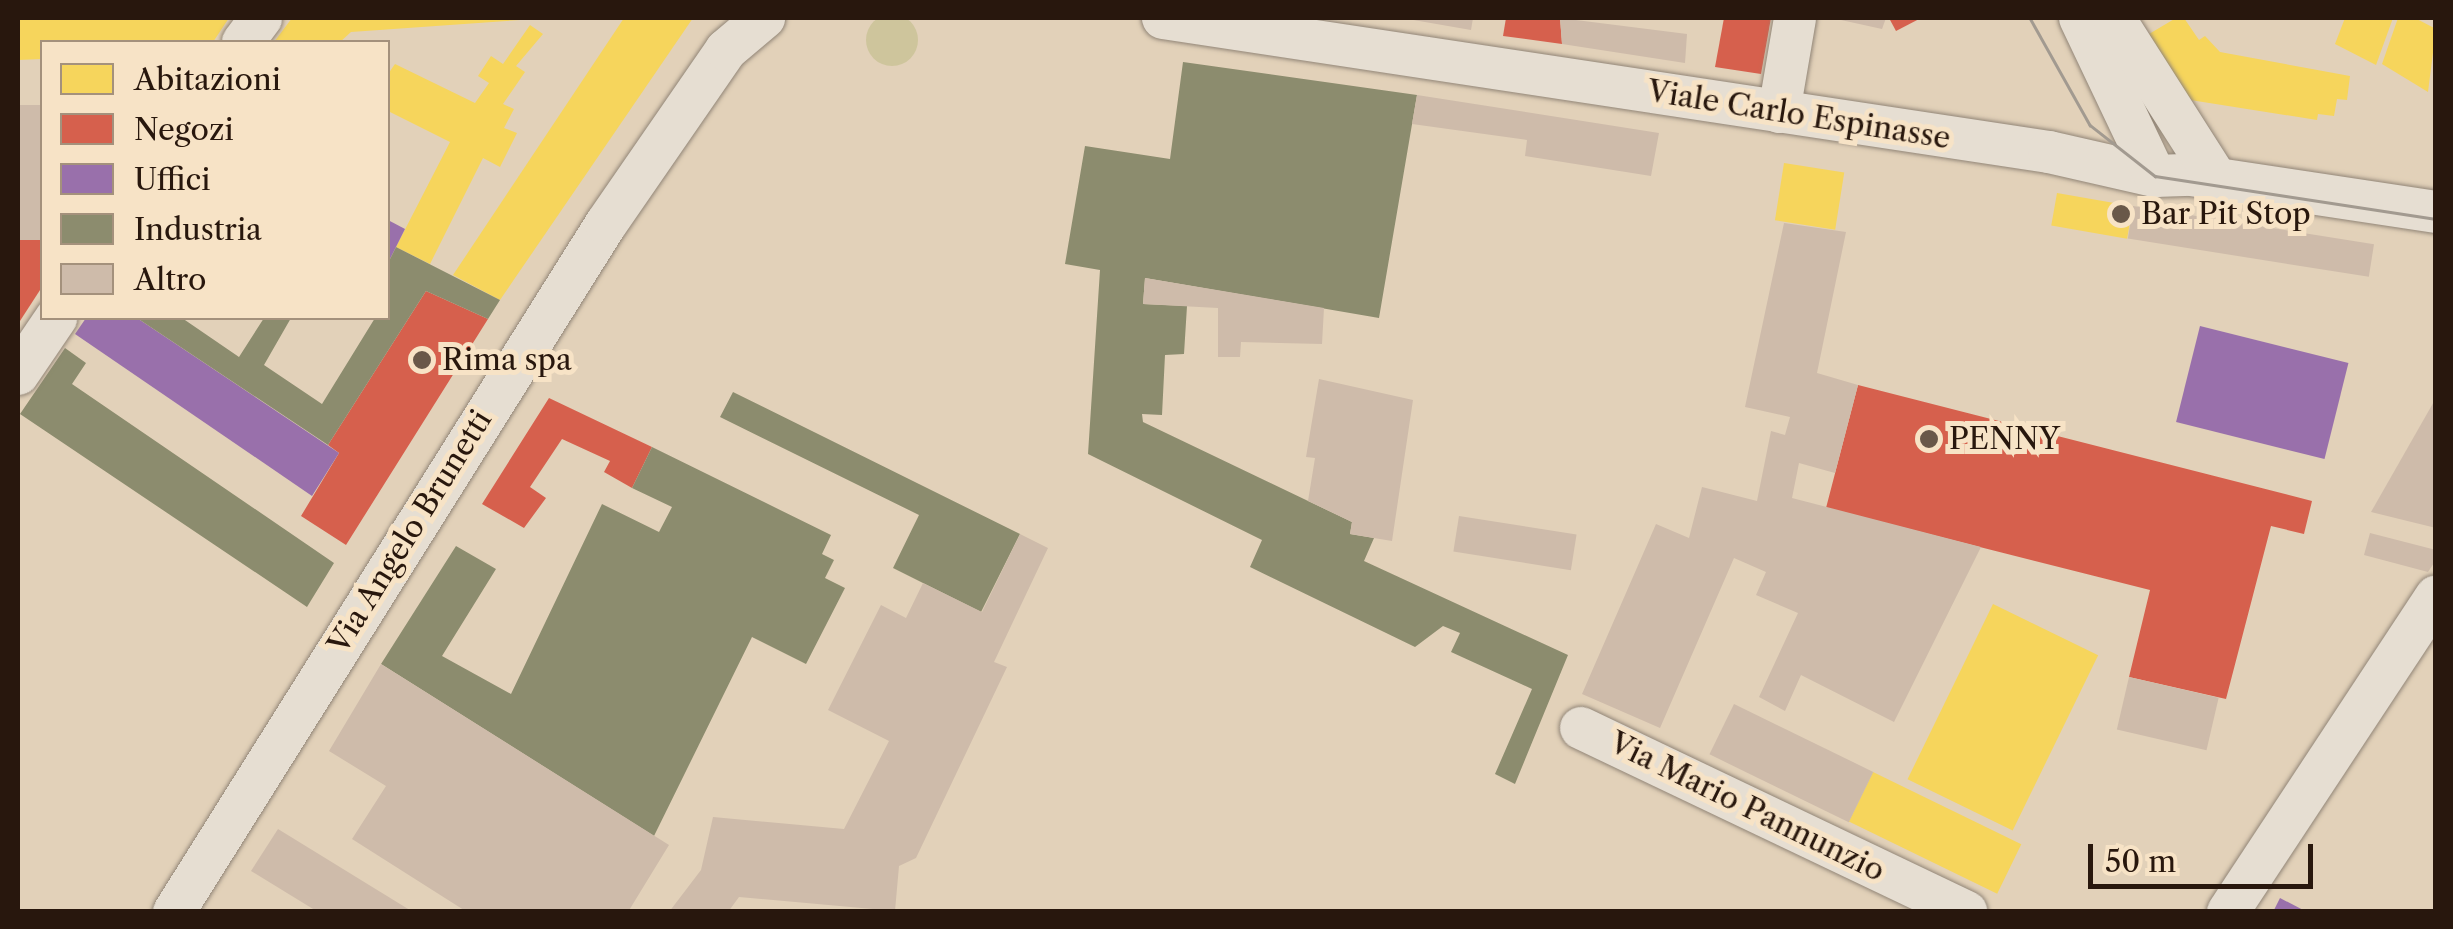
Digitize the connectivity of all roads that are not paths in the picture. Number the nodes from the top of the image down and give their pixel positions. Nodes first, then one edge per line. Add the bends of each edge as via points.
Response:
1 (261, 18) edge
2 (764, 18) edge
3 (1162, 18) edge
4 (1796, 18) edge
5 (2080, 18) edge
6 (2114, 18) edge
7 (244, 40) edge
8 (2150, 81) junction
9 (1779, 112) junction
10 (2154, 176) junction
11 (2216, 178) junction
12 (2436, 212) edge
13 (55, 320) edge
14 (18, 374) edge
15 (2436, 596) edge
16 (1582, 728) dead end
17 (174, 912) edge
18 (1966, 912) edge
19 (2228, 912) edge

1 - 7 street
2 - 17 street, Via Angelo Brunetti via 726,50 597,237
3 - 9 street, Viale Carlo Espinasse
4 - 9 street
5 - 10 street
6 - 8 street
8 - 10 street via 2159,146
8 - 11 street
9 - 10 street, Viale Carlo Espinasse via 2049,152
10 - 11 street, Viale Carlo Espinasse
11 - 12 street, Viale Carlo Espinasse
13 - 14 street
15 - 19 street
16 - 18 street, Via Mario Pannunzio

